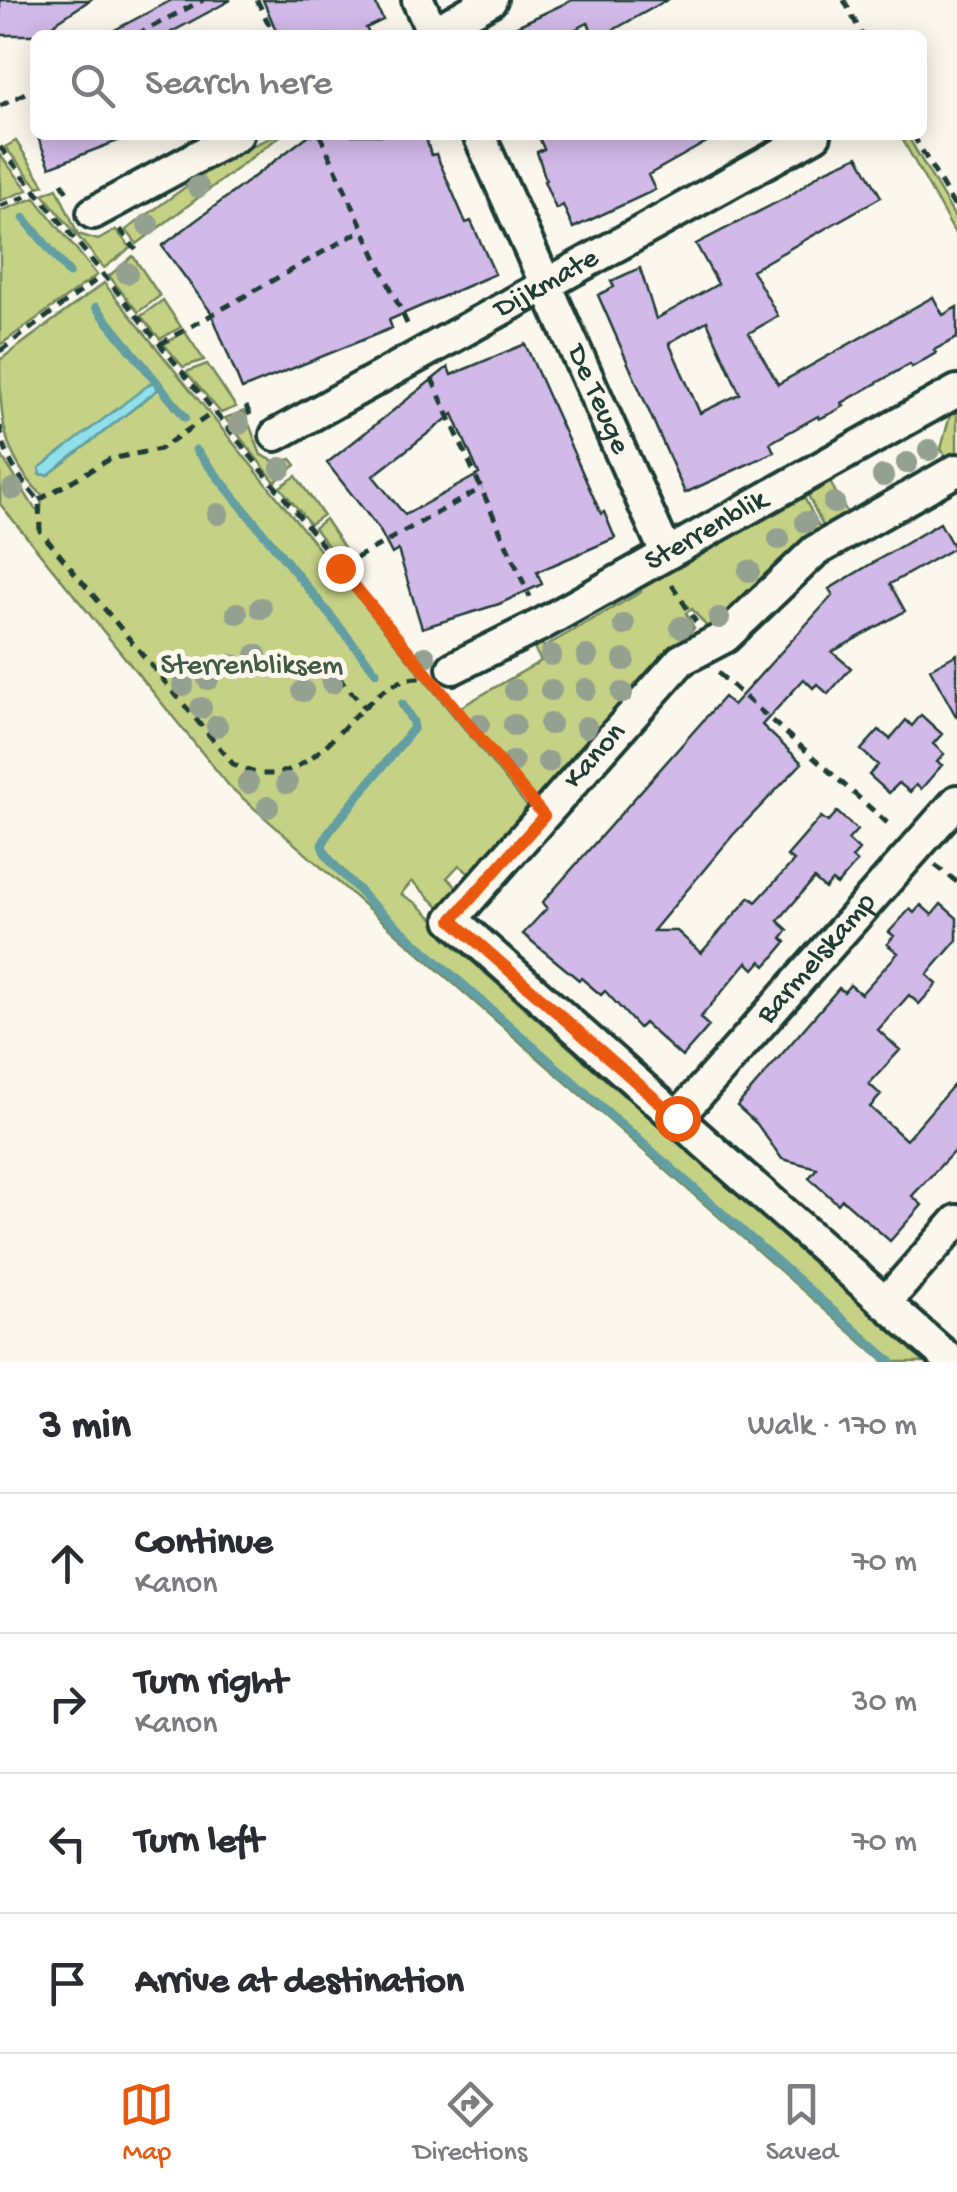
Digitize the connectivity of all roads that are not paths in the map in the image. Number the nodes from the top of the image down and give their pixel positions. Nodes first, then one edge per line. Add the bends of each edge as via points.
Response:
1 (418, 0) edge
2 (491, 0) edge
3 (430, 30) edge
4 (439, 30) edge
5 (228, 140) edge
6 (481, 140) edge
7 (806, 140) edge
8 (93, 213) dead end
9 (547, 286) junction
10 (957, 390) edge
11 (276, 435) dead end
12 (957, 470) edge
13 (666, 553) junction
14 (447, 680) road end
15 (957, 801) edge
16 (677, 1118) junction
17 (957, 1221) edge
18 (885, 1303) junction
19 (952, 1362) edge

1 - 3 street
2 - 4 street
5 - 8 street
6 - 9 street, De Teuge
7 - 9 street, Dijkmate
9 - 11 street, Dijkmate
9 - 13 street, De Teuge
10 - 13 street, Sterrenblik
12 - 16 street, Kanon via 814,551 725,636 681,660 452,920
13 - 14 street, Sterrenblik
15 - 16 street, Barmelskamp
16 - 18 street, Kanon
17 - 18 street
18 - 19 street, Kanon

